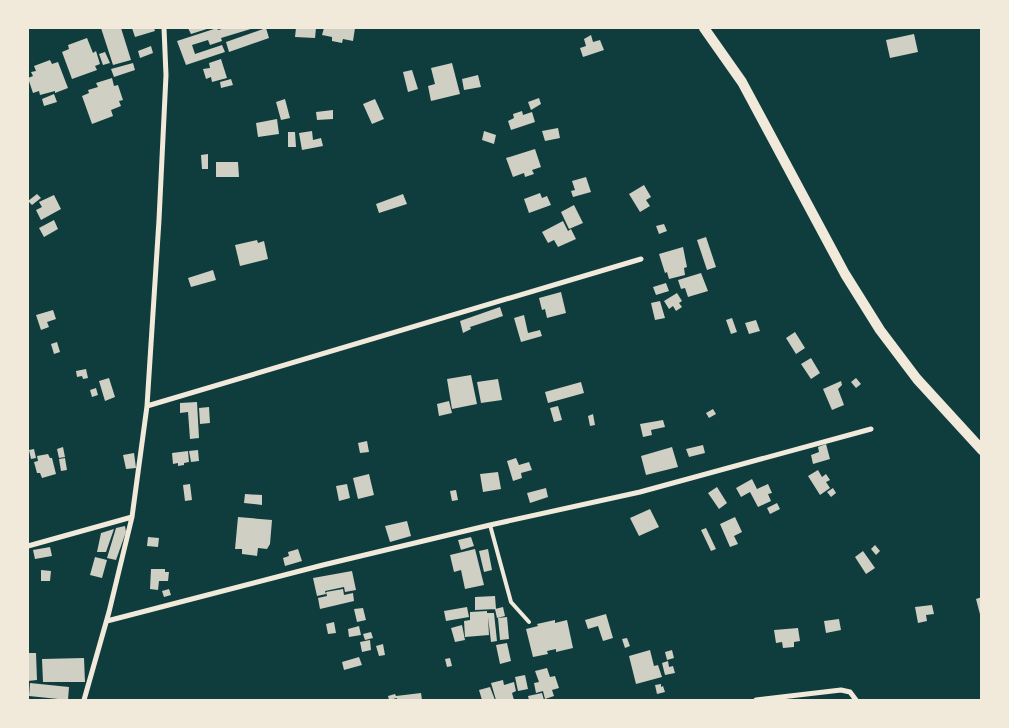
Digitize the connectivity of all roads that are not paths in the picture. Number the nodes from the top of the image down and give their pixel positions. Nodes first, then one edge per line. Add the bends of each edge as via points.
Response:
1 (164, 28) edge
2 (704, 28) edge
3 (641, 259) dead end
4 (147, 406) junction
5 (871, 429) dead end
6 (982, 450) edge
7 (132, 517) junction
8 (490, 525) junction
9 (28, 546) edge
10 (107, 621) junction
11 (529, 622) dead end
12 (84, 700) edge
13 (756, 700) edge
14 (856, 700) edge

1 - 4 street via 166,75
2 - 6 main road via 742,82 845,274 880,330 917,379
3 - 4 street
4 - 7 street
5 - 8 street via 640,492
7 - 9 street
7 - 10 street
8 - 10 street
8 - 11 lane via 511,602
10 - 12 street
13 - 14 street via 841,690 850,692

